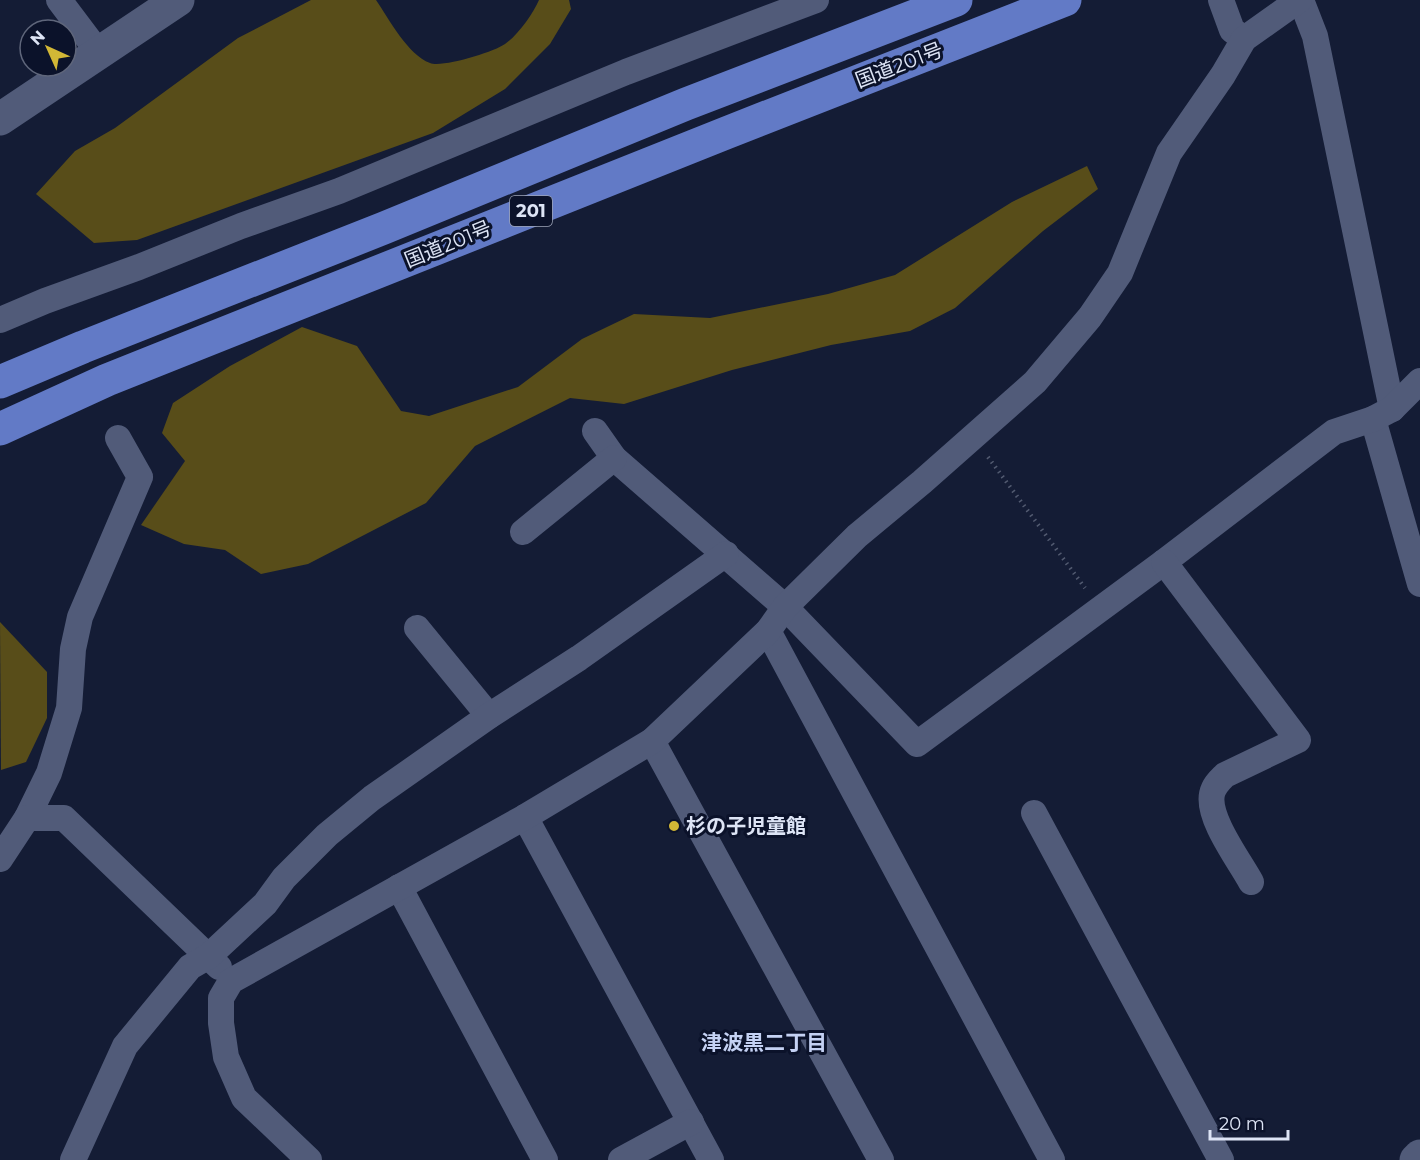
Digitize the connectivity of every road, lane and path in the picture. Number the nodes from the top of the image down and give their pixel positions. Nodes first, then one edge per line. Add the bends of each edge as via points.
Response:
1 (59, 0) edge
2 (178, 0) edge
3 (816, 0) edge
4 (956, 0) edge
5 (1065, 0) edge
6 (1221, 0) edge
7 (1300, 0) edge
8 (1245, 39) junction
9 (99, 53) junction
10 (0, 119) edge
11 (0, 320) edge
12 (1420, 381) edge
13 (0, 382) edge
14 (1383, 414) junction
15 (0, 429) edge
16 (595, 431) dead end
17 (973, 437) junction
18 (118, 438) dead end
19 (614, 458) junction
20 (523, 532) dead end
21 (726, 554) junction
22 (1164, 561) junction
23 (1420, 584) edge
24 (785, 607) junction
25 (1100, 609) junction
26 (417, 628) dead end
27 (768, 631) junction
28 (489, 716) junction
29 (652, 741) junction
30 (1034, 813) dead end
31 (525, 817) junction
32 (27, 818) junction
33 (0, 859) edge
34 (1251, 882) dead end
35 (399, 887) junction
36 (209, 956) junction
37 (231, 981) junction
38 (691, 1122) junction
39 (1420, 1156) edge
40 (73, 1160) edge
41 (309, 1160) edge
42 (545, 1160) edge
43 (621, 1160) edge
44 (711, 1160) edge
45 (881, 1160) edge
46 (1052, 1160) edge
47 (1221, 1160) edge
48 (1416, 1160) edge

1 - 9 street
2 - 9 street
3 - 11 street via 626,72 339,191
4 - 13 highway, 国道201号 / 201 via 686,104
5 - 15 highway, 国道201号 / 201 via 107,380
6 - 8 street via 1232,30
7 - 8 street
7 - 14 street via 1315,36
8 - 17 street via 1169,153 1120,273 1090,317 1035,382
9 - 10 street
12 - 14 street
14 - 22 street via 1334,432
14 - 23 street
16 - 19 street
17 - 24 street via 857,536
17 - 25 path
18 - 32 street via 140,477 80,617 73,649 69,708 49,773
19 - 20 street
19 - 21 street
21 - 24 street
21 - 28 street
22 - 25 street
22 - 34 street via 1298,740 1225,775 1212,795 1215,818
24 - 25 street via 917,744
24 - 27 street
26 - 28 street
27 - 29 street
27 - 46 street
28 - 36 street via 372,798 327,835 265,904
29 - 31 street
29 - 45 street
30 - 47 street
31 - 35 street
31 - 38 street
32 - 33 street
32 - 36 street via 64,818
35 - 37 street
35 - 42 street
36 - 37 street
36 - 40 street via 190,967 125,1046
37 - 41 street via 222,998 226,1057 244,1098
38 - 43 street
38 - 44 street
39 - 48 street

